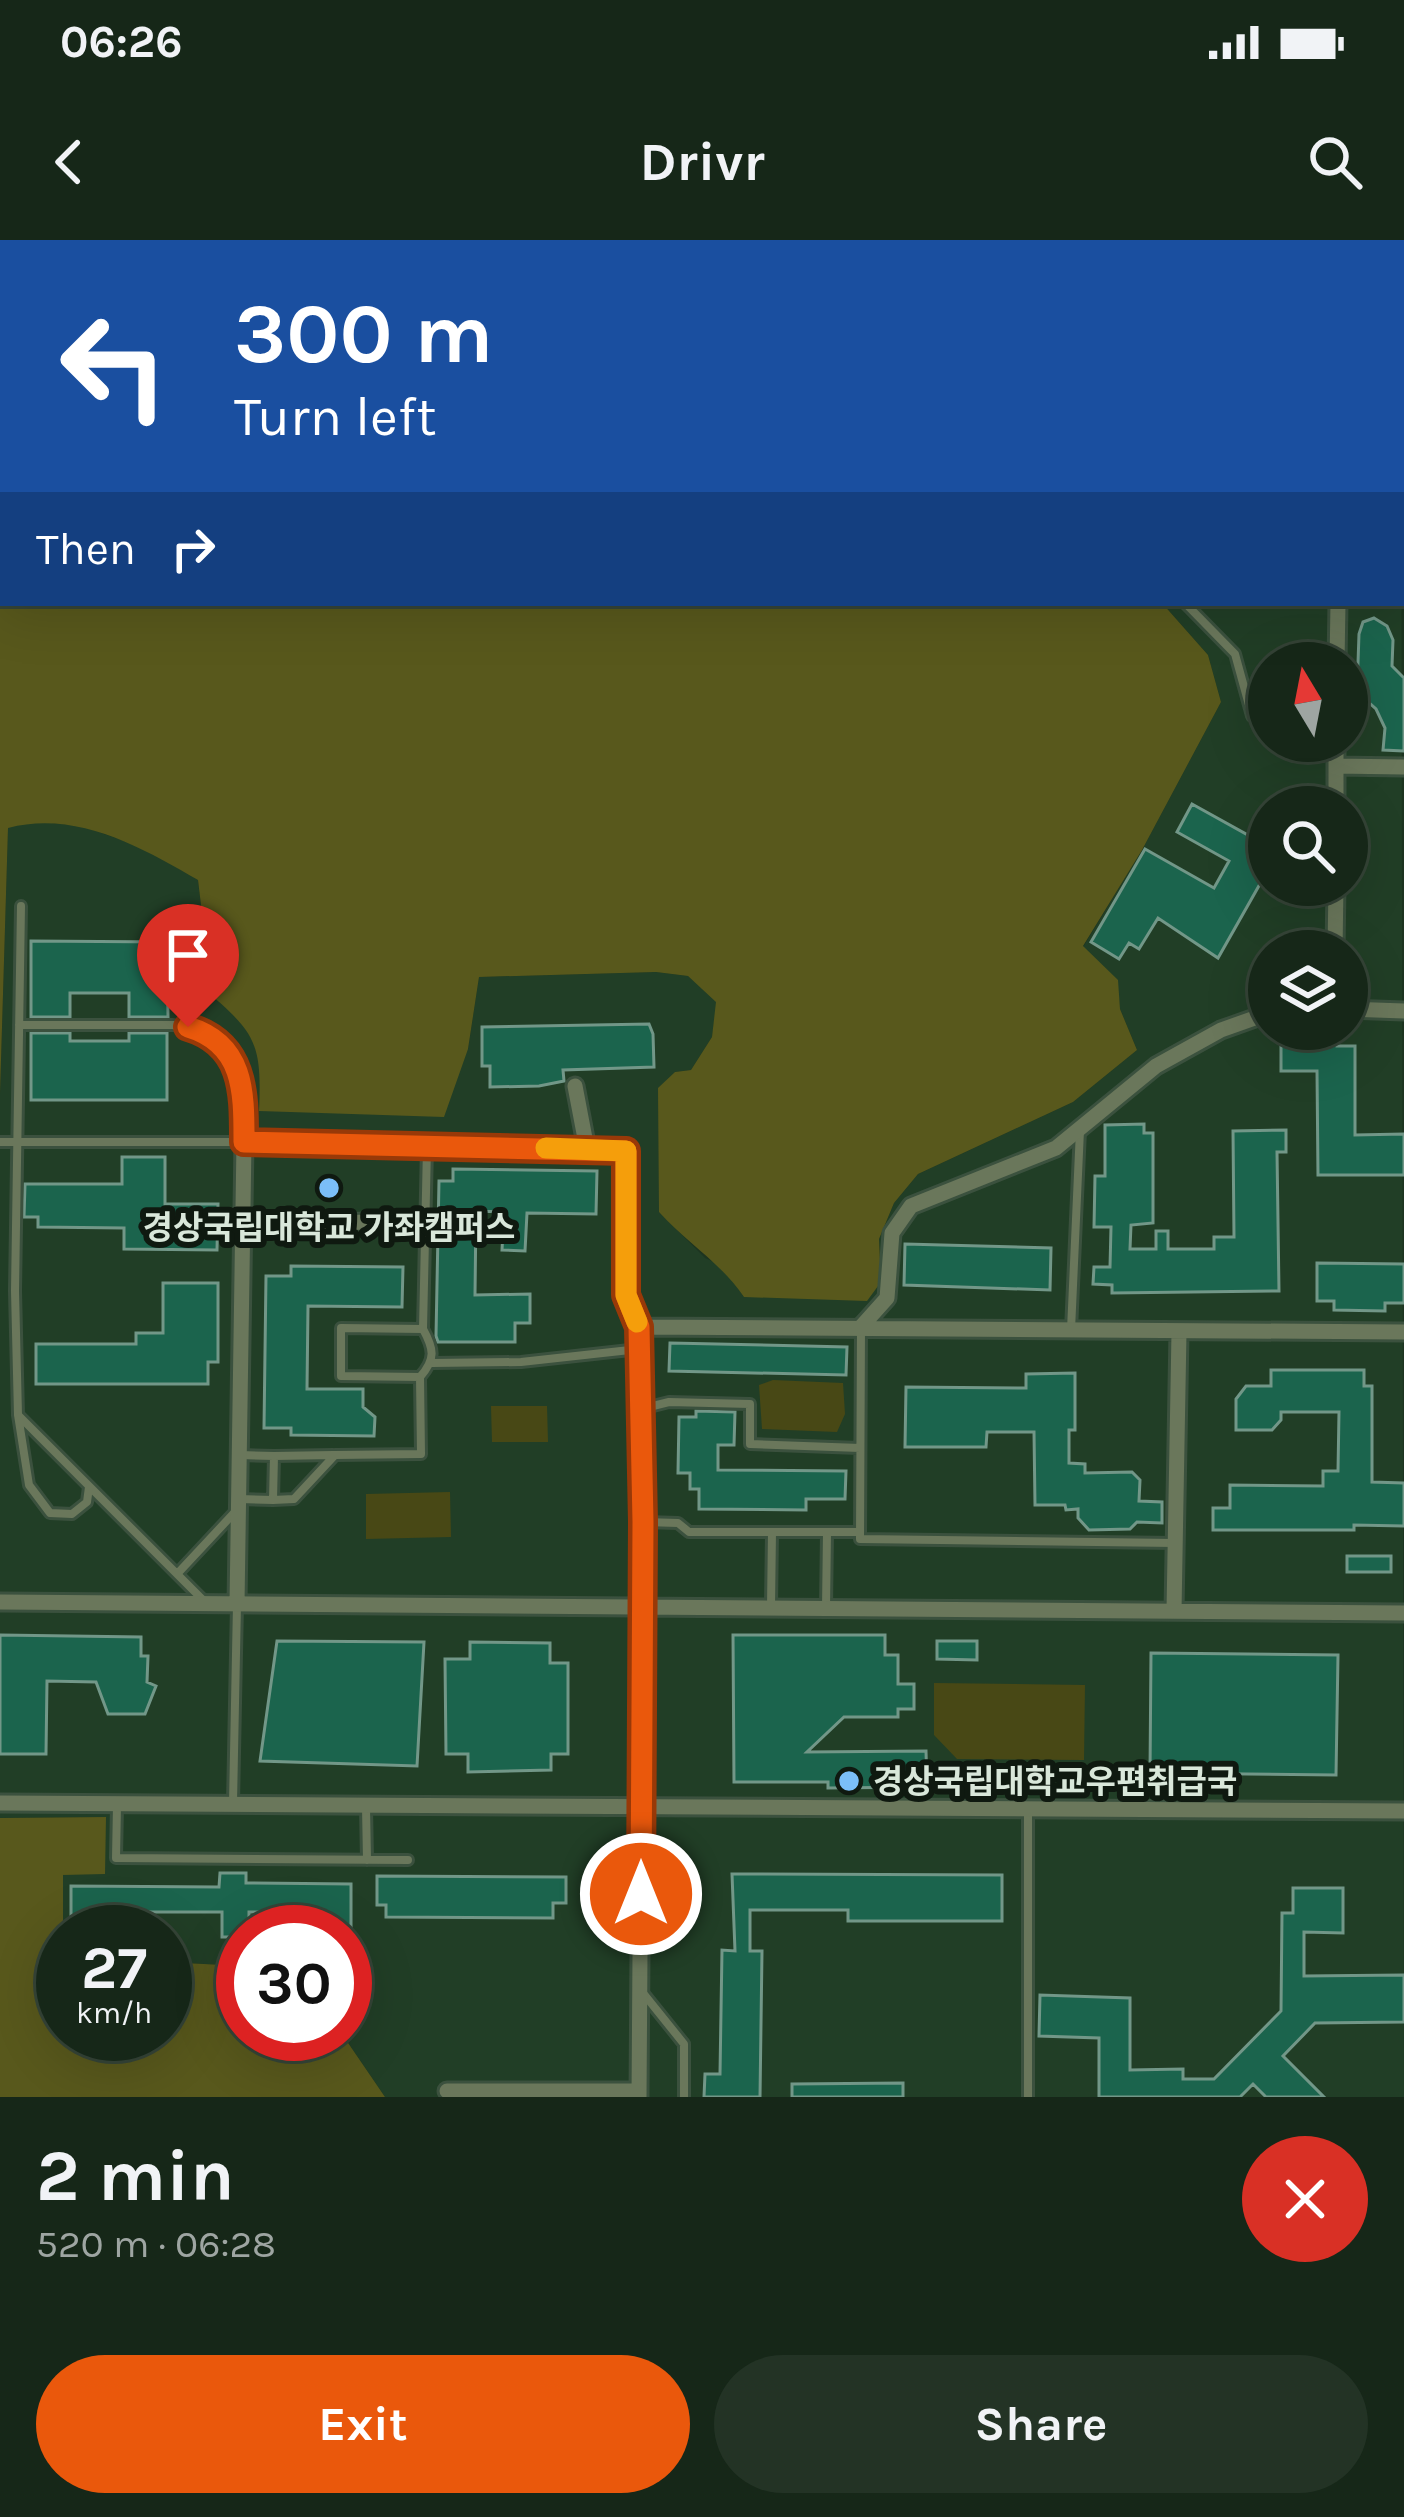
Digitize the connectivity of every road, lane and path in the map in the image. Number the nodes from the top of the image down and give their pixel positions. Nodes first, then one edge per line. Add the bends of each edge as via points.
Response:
1 (1188, 606) edge
2 (1338, 606) edge
3 (1337, 642) edge
4 (1248, 701) edge
5 (1368, 759) edge
6 (1404, 767) edge
7 (21, 907) dead end
8 (1368, 1010) edge
9 (1404, 1011) edge
10 (1248, 1020) edge
11 (19, 1025) junction
12 (575, 1086) dead end
13 (1080, 1128) junction
14 (0, 1142) edge
15 (17, 1142) junction
16 (244, 1142) junction
17 (428, 1146) junction
18 (586, 1149) junction
19 (395, 1222) dead end
20 (242, 1223) junction
21 (0, 1257) edge
22 (16, 1257) junction
23 (639, 1327) junction
24 (423, 1328) junction
25 (862, 1328) junction
26 (1071, 1330) junction
27 (1179, 1332) junction
28 (1404, 1332) edge
29 (639, 1349) junction
30 (432, 1363) junction
31 (420, 1377) junction
32 (641, 1408) junction
33 (18, 1415) junction
34 (860, 1448) junction
35 (240, 1455) junction
36 (335, 1455) junction
37 (274, 1456) junction
38 (89, 1485) junction
39 (273, 1499) junction
40 (239, 1504) junction
41 (643, 1522) junction
42 (772, 1532) junction
43 (827, 1532) junction
44 (860, 1532) junction
45 (1175, 1543) junction
46 (178, 1573) junction
47 (0, 1602) edge
48 (207, 1604) junction
49 (237, 1604) junction
50 (642, 1607) junction
51 (771, 1607) junction
52 (826, 1608) junction
53 (1174, 1612) junction
54 (1404, 1613) edge
55 (0, 1803) edge
56 (117, 1804) junction
57 (233, 1804) junction
58 (366, 1806) junction
59 (641, 1809) junction
60 (1028, 1810) junction
61 (1404, 1811) edge
62 (367, 1860) junction
63 (408, 1860) dead end
64 (641, 1991) junction
65 (447, 2091) dead end
66 (474, 2094) edge
67 (639, 2094) edge
68 (684, 2097) edge
69 (1028, 2097) edge

1 - 4 lane via 1235,654
2 - 3 street
5 - 6 street
7 - 11 lane
8 - 9 street
10 - 13 street via 1156,1066
11 - 15 lane
11 - 16 lane via 204,1032 244,1086
12 - 18 street
13 - 25 street via 1056,1148 911,1206 892,1233 887,1298
13 - 26 lane
14 - 15 lane
15 - 16 lane
15 - 22 lane
16 - 17 street
16 - 20 street
17 - 18 street
17 - 24 lane
18 - 23 street via 626,1151 626,1295
19 - 20 street
20 - 35 street
21 - 22 lane
22 - 33 lane
23 - 25 street
23 - 29 street
24 - 30 lane
24 - 31 lane via 341,1328 340,1376
25 - 26 street
25 - 34 lane
26 - 27 street
27 - 28 street
27 - 45 street
29 - 30 lane
29 - 32 street
30 - 31 lane
31 - 36 lane via 421,1454
32 - 34 lane via 750,1404 750,1444
32 - 41 street
33 - 38 lane
33 - 38 lane via 29,1485 50,1513 72,1514 87,1502
34 - 44 lane
35 - 37 lane
35 - 40 street
36 - 37 lane
36 - 39 lane via 294,1499
37 - 39 lane
38 - 46 lane
39 - 40 lane
40 - 46 lane
40 - 49 street
41 - 42 lane via 678,1523 689,1532
41 - 50 street
42 - 43 lane
42 - 51 lane
43 - 44 lane
43 - 52 lane
44 - 45 lane
45 - 53 street
46 - 48 lane
47 - 48 street
48 - 49 street
49 - 50 street
49 - 57 lane
50 - 51 street
50 - 59 street
51 - 52 street
52 - 53 street
53 - 54 street
55 - 56 street
56 - 57 street
56 - 62 lane via 116,1858
57 - 58 street
58 - 59 street
58 - 62 lane
59 - 60 street
59 - 64 street
60 - 61 street
60 - 69 lane
62 - 63 lane
64 - 67 street
64 - 68 lane via 684,2044
65 - 66 street
66 - 67 street

